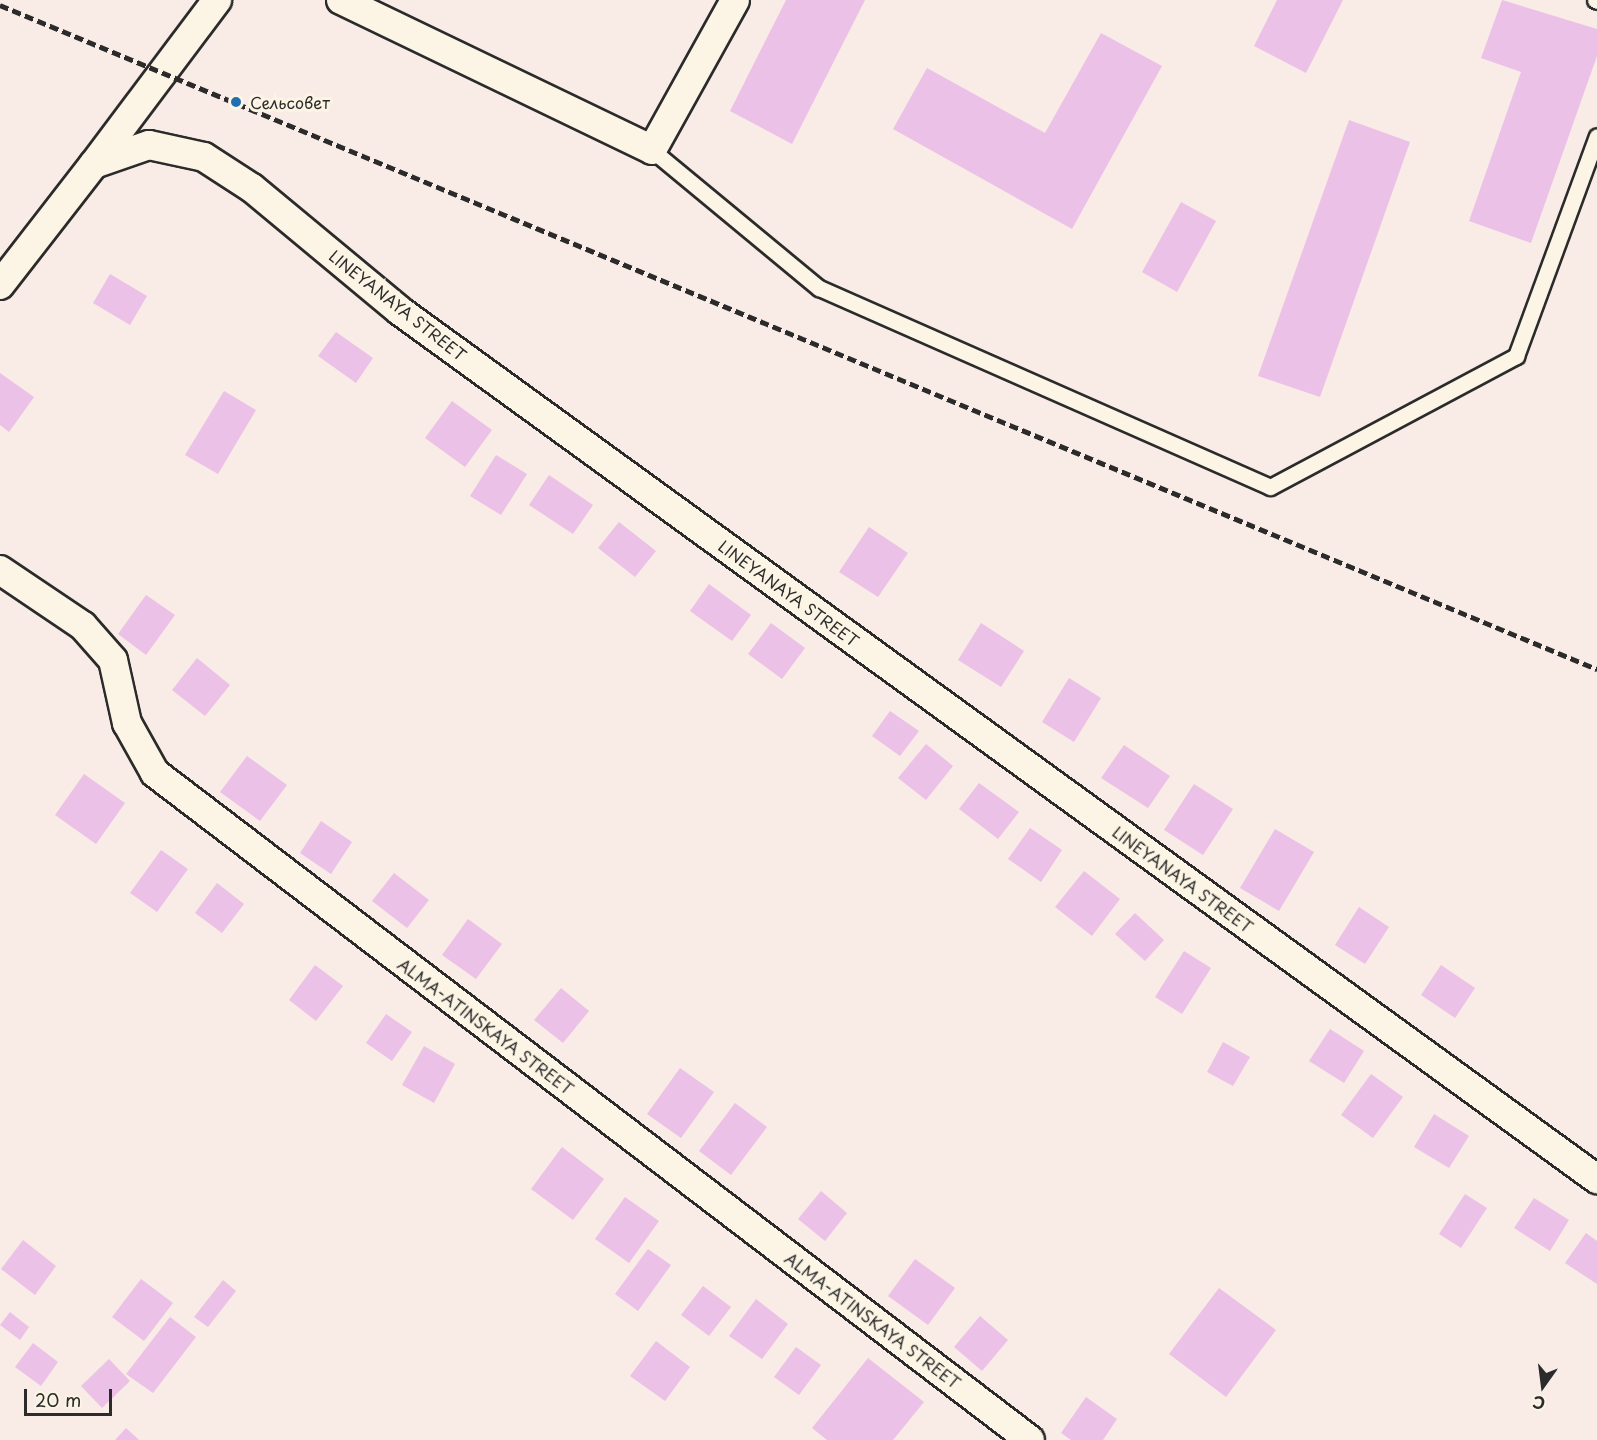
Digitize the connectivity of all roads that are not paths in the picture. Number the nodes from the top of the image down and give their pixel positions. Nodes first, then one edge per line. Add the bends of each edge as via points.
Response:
1 (218, 0) edge
2 (341, 0) edge
3 (735, 0) edge
4 (1597, 136) edge
5 (652, 150) junction
6 (94, 164) junction
7 (0, 285) edge
8 (0, 570) edge
9 (1597, 1179) edge
10 (1030, 1440) edge

1 - 6 street
2 - 5 street
3 - 5 street
4 - 5 lane via 1516,356 1269,488 819,288
6 - 7 street
6 - 9 street, LINEYANAYA STREET via 149,145 204,157 252,188 400,311
8 - 10 street, ALMA-ATINSKAYA STREET via 83,626 113,660 127,723 155,773

